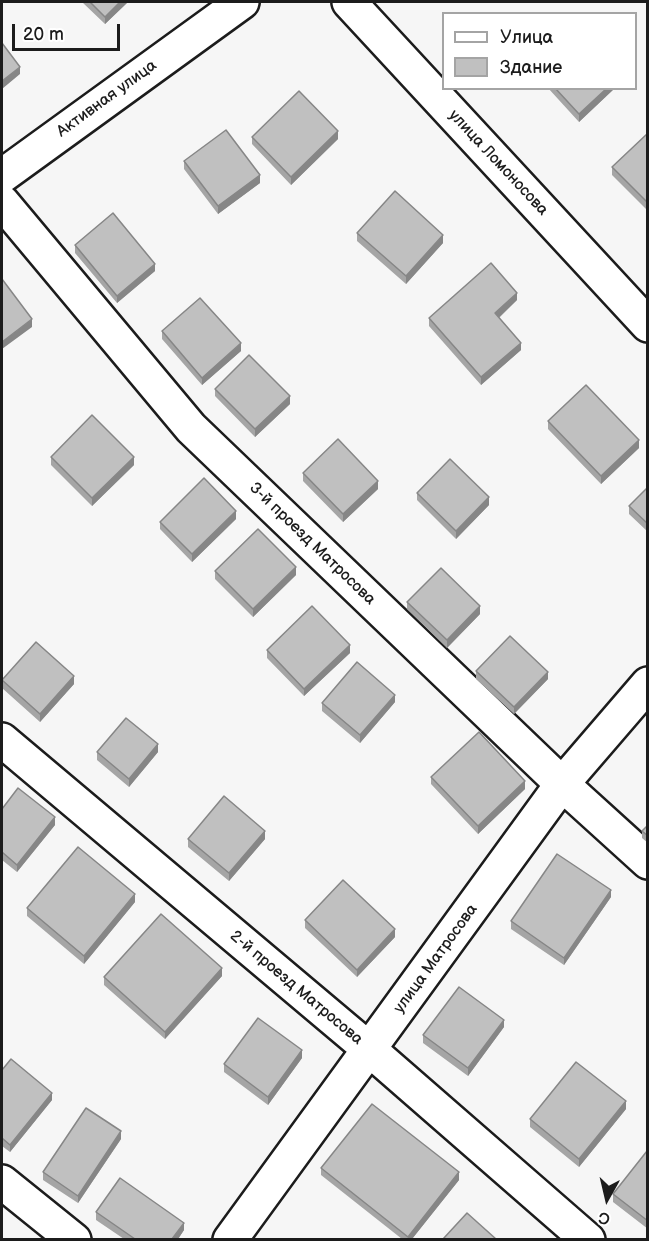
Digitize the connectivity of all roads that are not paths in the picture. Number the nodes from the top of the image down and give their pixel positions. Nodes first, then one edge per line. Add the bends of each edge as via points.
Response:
1 (242, 2) edge
2 (349, 2) edge
3 (2, 176) edge
4 (2, 202) edge
5 (648, 325) edge
6 (648, 684) edge
7 (2, 740) edge
8 (562, 784) junction
9 (648, 862) edge
10 (370, 1050) junction
11 (2, 1182) edge
12 (74, 1239) edge
13 (230, 1239) edge
14 (588, 1239) edge

1 - 3 street, Активная улица
2 - 5 street, улица Ломоносова
4 - 8 street, 3-й проезд Матросова via 191,428
6 - 8 street, улица Матросова
7 - 10 street, 2-й проезд Матросова
8 - 9 street, 3-й проезд Матросова
8 - 10 street, улица Матросова
10 - 13 street, улица Матросова
10 - 14 street, 2-й проезд Матросова
11 - 12 street

